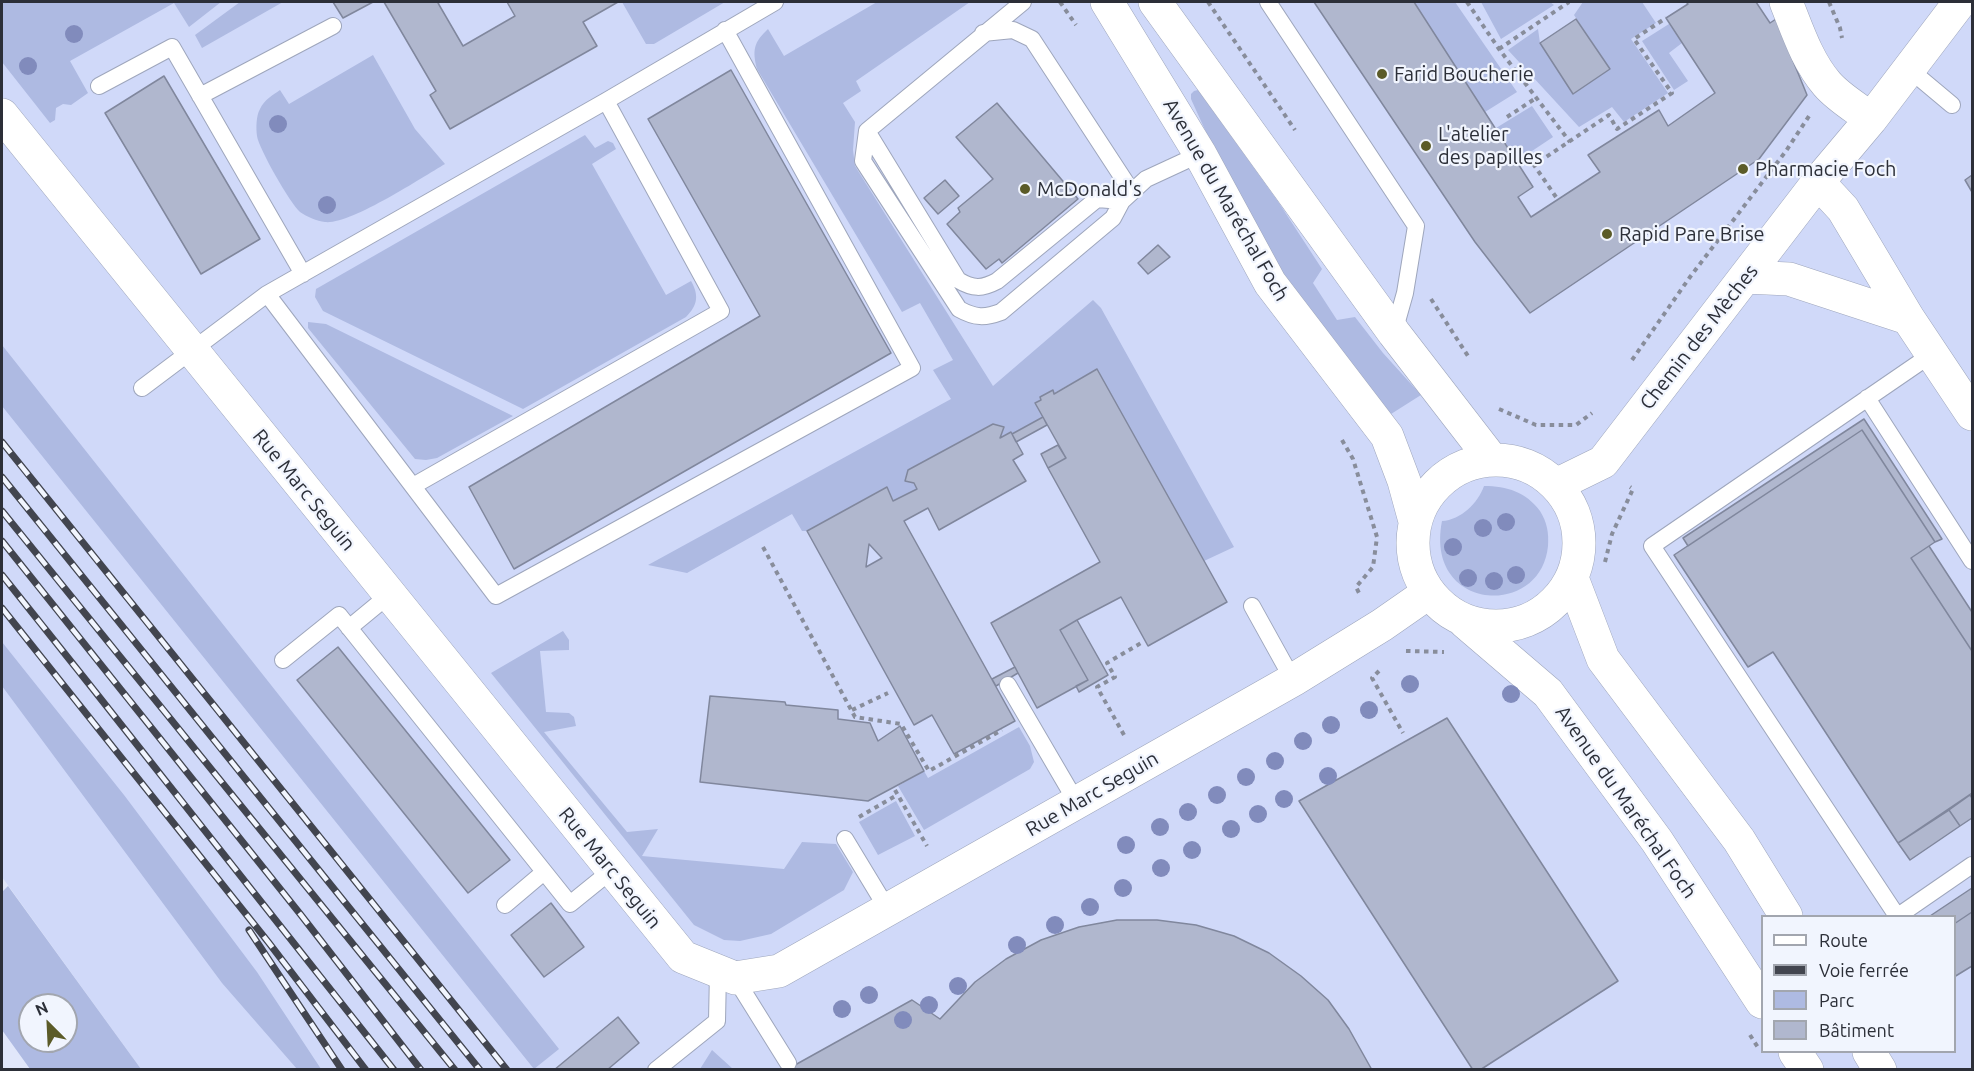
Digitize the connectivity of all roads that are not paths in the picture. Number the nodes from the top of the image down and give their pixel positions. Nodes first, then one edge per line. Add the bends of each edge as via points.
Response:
1 (775, 2) edge
2 (1023, 2) edge
3 (1107, 2) edge
4 (1155, 2) edge
5 (1268, 2) edge
6 (1786, 2) edge
7 (1960, 2) edge
8 (333, 26) dead end
9 (725, 30) junction
10 (983, 33) junction
11 (1909, 69) junction
12 (99, 86) dead end
13 (200, 96) junction
14 (606, 101) junction
15 (1953, 105) dead end
16 (2, 116) edge
17 (1871, 119) junction
18 (867, 131) junction
19 (1200, 154) junction
20 (1818, 182) junction
21 (1127, 196) junction
22 (303, 274) junction
23 (1745, 277) junction
24 (267, 294) junction
25 (1908, 318) junction
26 (1394, 333) junction
27 (191, 351) junction
28 (1932, 354) junction
29 (142, 388) dead end
30 (1867, 398) junction
31 (1972, 414) edge
32 (1492, 460) junction
33 (1556, 485) junction
34 (413, 486) junction
35 (1415, 521) junction
36 (1972, 561) edge
37 (1572, 578) junction
38 (1428, 593) junction
39 (389, 595) junction
40 (1252, 606) dead end
41 (1465, 622) junction
42 (349, 628) junction
43 (283, 660) dead end
44 (1293, 680) junction
45 (1008, 685) dead end
46 (1077, 803) junction
47 (845, 839) dead end
48 (1972, 865) edge
49 (612, 870) junction
50 (544, 872) junction
51 (505, 905) dead end
52 (888, 910) junction
53 (1785, 915) edge
54 (1896, 915) edge
55 (1898, 915) edge
56 (726, 975) junction
57 (1761, 1000) edge
58 (1796, 1053) edge
59 (1870, 1053) edge
60 (788, 1063) dead end
61 (656, 1070) edge
62 (1807, 1070) edge
63 (1880, 1070) edge

1 - 9 lane
2 - 10 lane
3 - 19 street, Avenue du Maréchal Foch
4 - 26 street
5 - 26 lane via 1416,226
6 - 17 street via 1803,45 1828,86
7 - 11 street, Chemin des Mèches
8 - 13 lane
9 - 14 lane
9 - 34 lane via 912,368 496,596
10 - 18 lane
10 - 21 lane via 1013,30 1032,39
11 - 15 lane
11 - 17 street, Chemin des Mèches
12 - 13 lane via 172,46
13 - 22 lane
14 - 22 lane
14 - 34 lane via 721,311
16 - 27 street, Rue Marc Seguin
17 - 20 street, Chemin des Mèches
18 - 21 lane via 958,280 971,288 987,287 997,281 1097,199
18 - 21 lane via 863,161 959,309 971,316 986,318 1001,312 1113,218
19 - 21 lane via 1146,179
19 - 35 street, Avenue du Maréchal Foch via 1270,283 1387,436
20 - 23 street, Chemin des Mèches
20 - 25 street via 1843,209
22 - 24 lane
23 - 25 street via 1789,279
23 - 33 street, Chemin des Mèches via 1603,462
24 - 27 lane
24 - 34 lane
25 - 28 street
26 - 32 street
27 - 29 lane
27 - 39 street, Rue Marc Seguin
28 - 30 lane
28 - 31 street
30 - 36 lane
30 - 54 lane via 1652,546
32 - 33 street via 1527,466
32 - 35 street via 1466,465 1443,478 1424,497
33 - 37 street via 1579,528 1579,554
35 - 38 street via 1412,546 1416,571
37 - 41 street via 1558,599 1523,622 1490,627
37 - 53 street via 1603,659 1738,840
38 - 41 street via 1444,610
38 - 44 street, Rue Marc Seguin
39 - 42 lane
39 - 49 street, Rue Marc Seguin
40 - 44 lane
41 - 57 street, Avenue du Maréchal Foch via 1548,693 1657,841
42 - 43 lane via 339,615
42 - 50 lane
44 - 46 street, Rue Marc Seguin
45 - 46 lane
46 - 52 street, Rue Marc Seguin
47 - 52 lane
48 - 55 lane
49 - 50 lane via 570,904
49 - 56 street, Rue Marc Seguin via 683,957
50 - 51 lane
52 - 56 street, Rue Marc Seguin via 779,971
56 - 60 lane
56 - 61 lane via 717,1021
58 - 62 street
59 - 63 street

